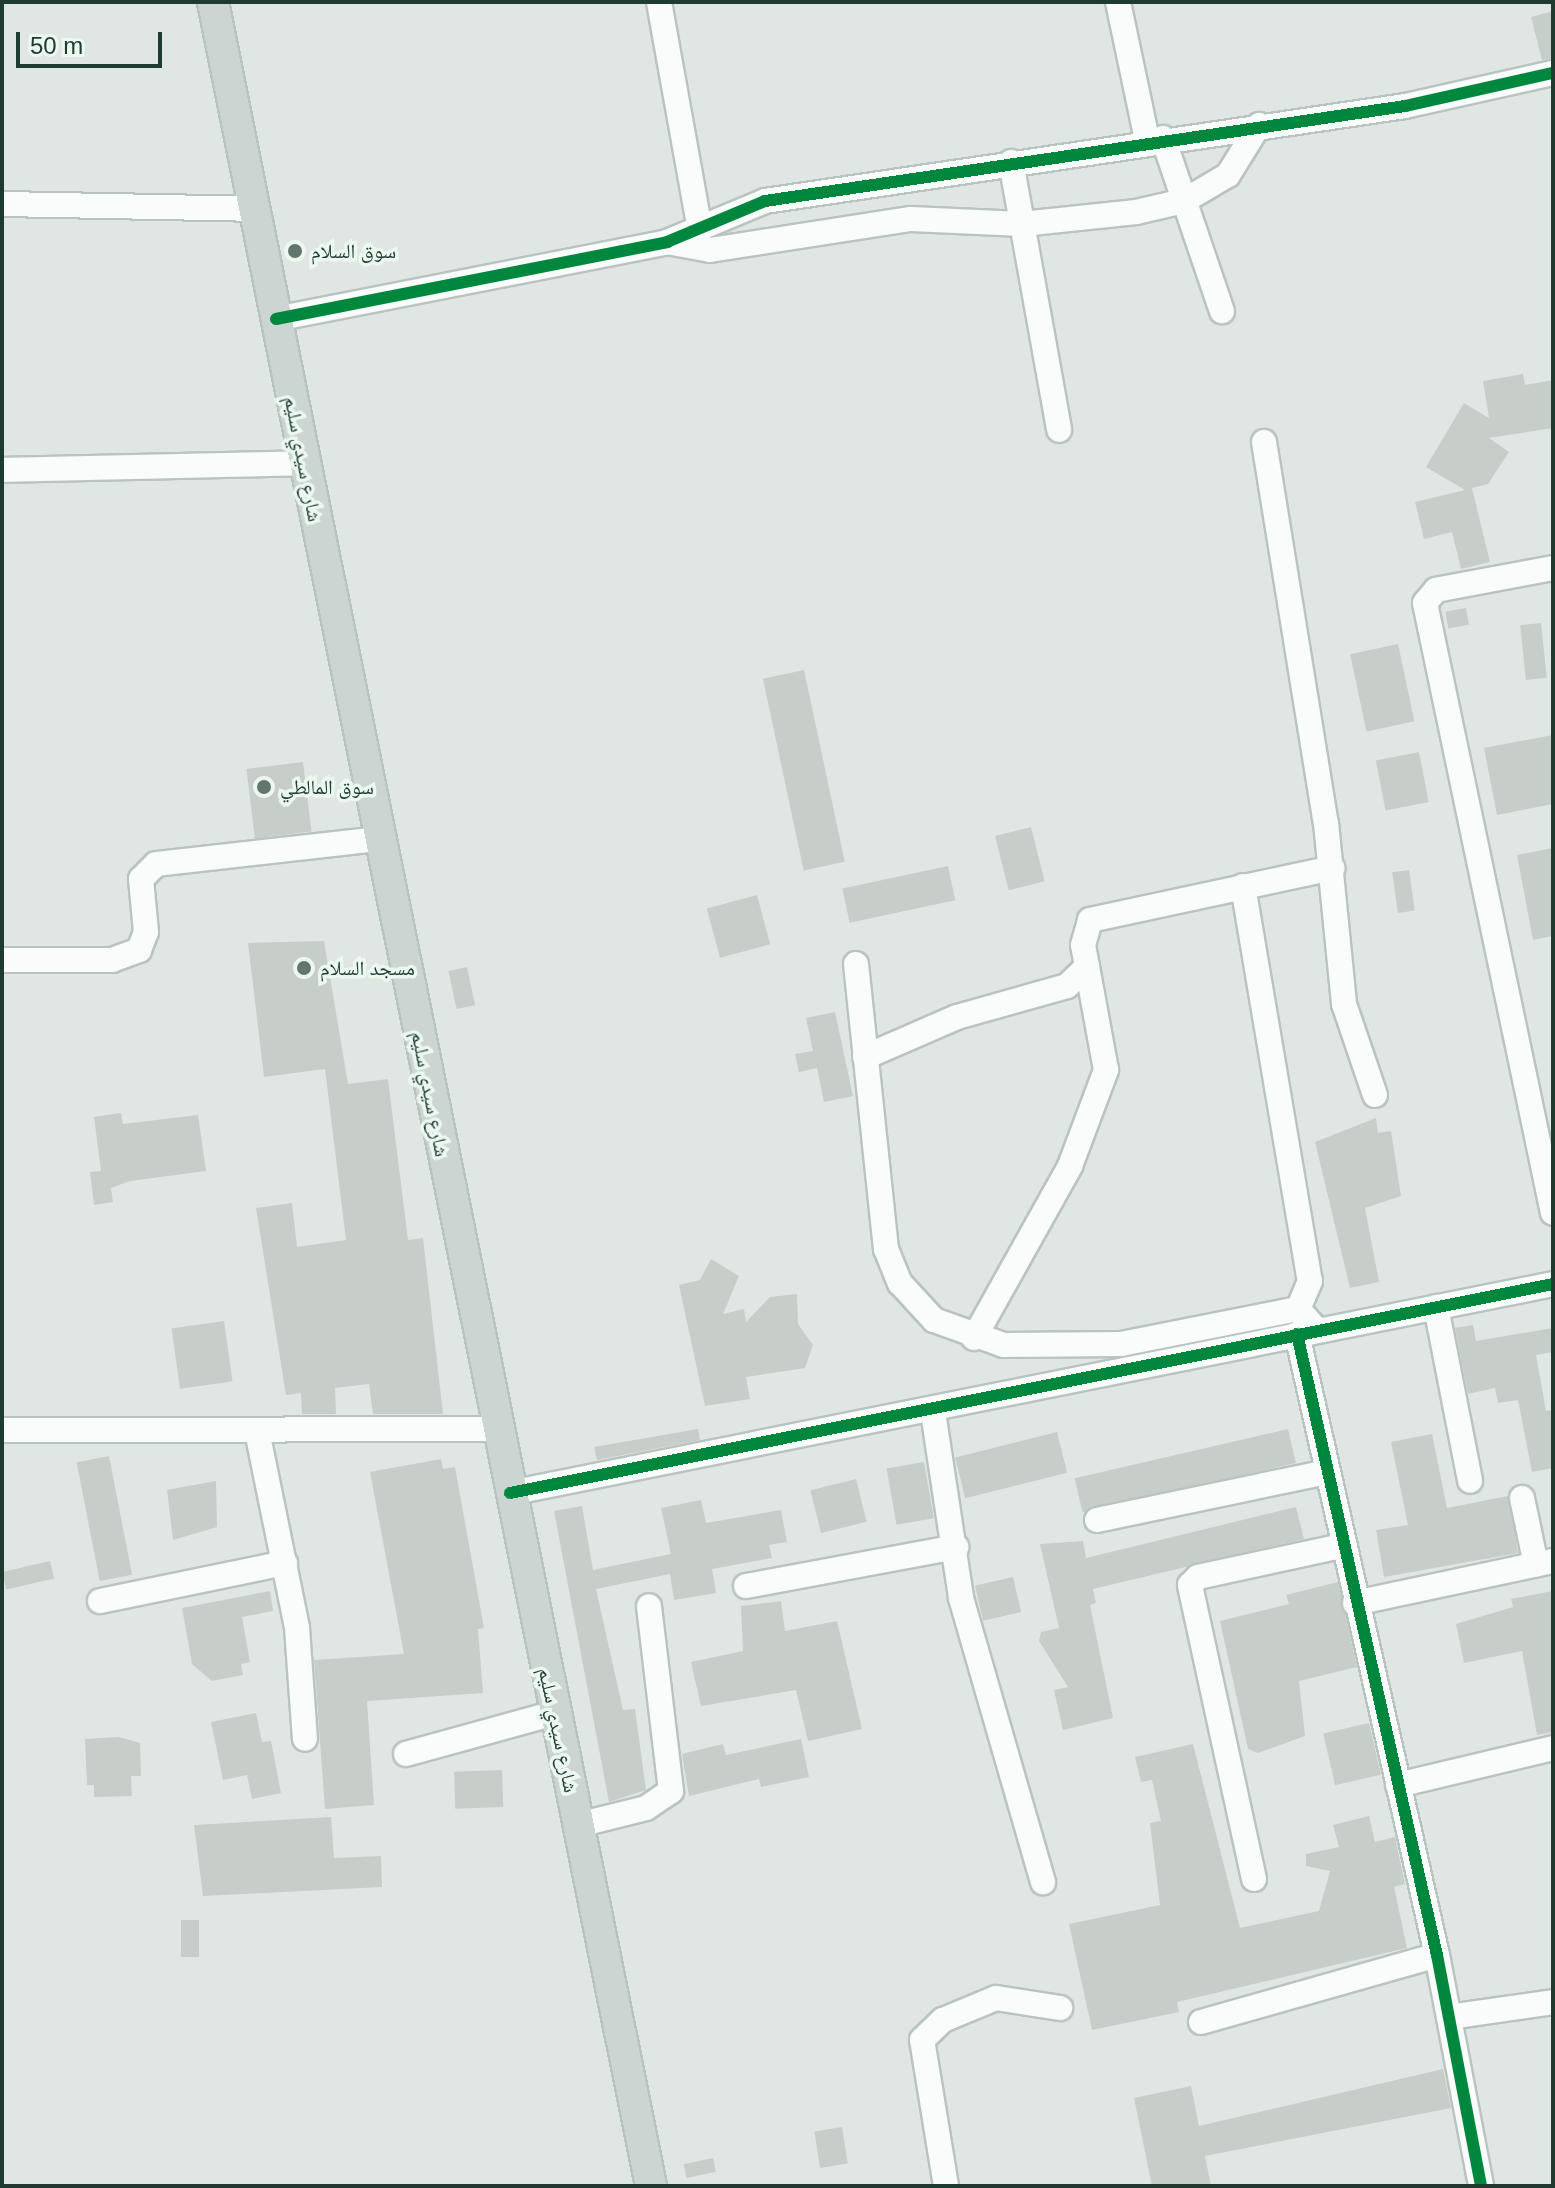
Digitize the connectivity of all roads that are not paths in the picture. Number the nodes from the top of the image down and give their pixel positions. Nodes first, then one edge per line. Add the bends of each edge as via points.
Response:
1 (213, 2) edge
2 (659, 2) edge
3 (1118, 2) edge
4 (1553, 73) edge
5 (1259, 125) junction
6 (1155, 139) junction
7 (1011, 162) junction
8 (1184, 201) junction
9 (2, 204) edge
10 (254, 209) junction
11 (1022, 224) junction
12 (700, 230) junction
13 (667, 242) junction
14 (1222, 311) dead end
15 (276, 319) junction
16 (1059, 430) dead end
17 (1264, 442) dead end
18 (303, 463) junction
19 (2, 470) edge
20 (1553, 568) edge
21 (379, 839) junction
22 (1332, 868) junction
23 (1243, 886) junction
24 (2, 960) edge
25 (856, 964) dead end
26 (1087, 967) junction
27 (865, 1057) junction
28 (1375, 1095) dead end
29 (1553, 1213) edge
30 (1553, 1284) edge
31 (1436, 1307) junction
32 (1298, 1309) junction
33 (1307, 1332) junction
34 (974, 1338) junction
35 (933, 1412) junction
36 (497, 1429) junction
37 (2, 1430) edge
38 (257, 1431) junction
39 (1326, 1472) junction
40 (1470, 1481) dead end
41 (510, 1493) junction
42 (1522, 1498) dead end
43 (1097, 1520) dead end
44 (1341, 1546) junction
45 (956, 1547) junction
46 (285, 1563) junction
47 (1544, 1563) edge
48 (746, 1586) dead end
49 (100, 1601) dead end
50 (1355, 1603) junction
51 (649, 1606) dead end
52 (555, 1713) junction
53 (305, 1739) dead end
54 (1553, 1748) edge
55 (406, 1754) dead end
56 (1398, 1785) junction
57 (578, 1825) junction
58 (1254, 1879) dead end
59 (1043, 1882) dead end
60 (1437, 1955) junction
61 (1553, 2002) edge
62 (1060, 2008) dead end
63 (1449, 2017) junction
64 (1201, 2022) dead end
65 (651, 2186) edge
66 (946, 2186) edge
67 (1481, 2186) edge

1 - 10 main road, شارع سيدي سليم
2 - 12 street
3 - 6 street
4 - 5 street via 1405,106
5 - 6 street
5 - 8 street via 1228,175
6 - 7 street
6 - 8 street
7 - 11 street
7 - 12 street via 765,201
8 - 11 street
8 - 14 street
9 - 10 street
10 - 15 main road, شارع سيدي سليم
11 - 13 street via 935,217 710,250
11 - 16 street
12 - 13 street
13 - 15 street
15 - 18 main road, شارع سيدي سليم
17 - 22 street
18 - 19 street
18 - 21 main road, شارع سيدي سليم
20 - 29 street via 1436,590 1425,603
21 - 24 street via 156,864 141,879 146,932 139,950 112,960
21 - 36 main road, شارع سيدي سليم
22 - 23 street
22 - 28 street via 1344,1004
23 - 26 street via 1097,915 1083,932
23 - 32 street via 1310,1281
25 - 27 street
26 - 27 street via 1067,986 957,1017
26 - 34 street via 1106,1055 1094,1110
27 - 34 street via 879,1213 894,1271 934,1320
30 - 31 street
31 - 33 street
31 - 40 street
32 - 33 street
32 - 34 street via 1121,1344
33 - 35 street
33 - 39 street
35 - 41 street
35 - 45 street
36 - 38 street
36 - 41 main road, شارع سيدي سليم
37 - 38 street
38 - 46 street
39 - 43 street
39 - 44 street
41 - 52 main road, شارع سيدي سليم
42 - 47 street
44 - 50 street
44 - 58 street via 1198,1577 1190,1585
45 - 48 street
45 - 59 street via 961,1598
46 - 49 street
46 - 53 street
47 - 50 street
50 - 56 street
51 - 57 street via 671,1791 646,1808
52 - 55 street
52 - 57 main road, شارع سيدي سليم
54 - 56 street
56 - 60 street
57 - 65 main road, شارع سيدي سليم
60 - 63 street
60 - 64 street
61 - 63 street
62 - 66 street via 996,1998 943,2020 922,2040
63 - 67 street

